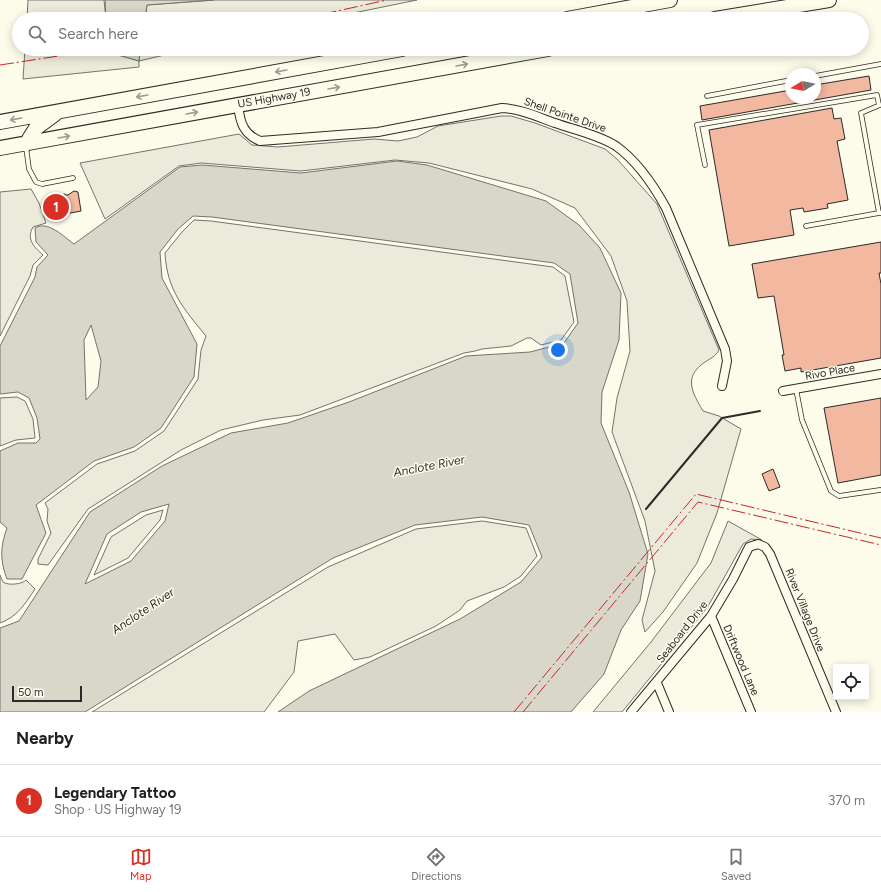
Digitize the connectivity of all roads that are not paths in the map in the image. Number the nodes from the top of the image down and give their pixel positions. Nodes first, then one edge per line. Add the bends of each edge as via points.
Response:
1 (670, 0) edge
2 (822, 1) edge
3 (605, 12) edge
4 (757, 12) edge
5 (364, 56) edge
6 (509, 56) edge
7 (881, 64) edge
8 (821, 75) edge
9 (785, 81) edge
10 (707, 96) dead end
11 (238, 105) junction
12 (880, 105) edge
13 (59, 112) junction
14 (0, 122) edge
15 (26, 144) junction
16 (0, 148) edge
17 (704, 165) dead end
18 (73, 178) dead end
19 (880, 213) edge
20 (806, 226) dead end
21 (881, 374) edge
22 (722, 386) dead end
23 (796, 389) junction
24 (784, 391) dead end
25 (880, 490) edge
26 (758, 544) joint
27 (711, 616) junction
28 (657, 683) junction
29 (631, 712) edge
30 (669, 712) edge
31 (751, 712) edge
32 (836, 712) edge

1 - 3 highway
2 - 4 highway
5 -> 13 highway
11 -> 6 highway, US Highway 19
7 - 8 lane
9 - 10 lane
15 -> 11 highway, US Highway 19
11 - 22 street, Shell Pointe Drive via 243,128 247,134 260,141 378,132 502,108 519,111 610,143 635,165 666,208 725,350 727,361
12 - 17 lane via 877,95 697,125
12 - 19 lane via 862,113
13 -> 14 highway
13 - 15 highway via 36,128
15 - 16 highway, US Highway 19
15 - 18 lane via 29,169 36,182 42,184
19 - 20 lane
21 - 23 street, Rivo Place
23 - 24 street, Rivo Place
23 - 25 lane via 802,420 831,491 839,496
26 - 27 street, Seaboard Drive via 749,547
26 - 32 street, River Village Drive via 765,546 770,554
27 - 28 street, Seaboard Drive
27 - 31 street, Driftwood Lane
28 - 29 street, Seaboard Drive
28 - 30 street

